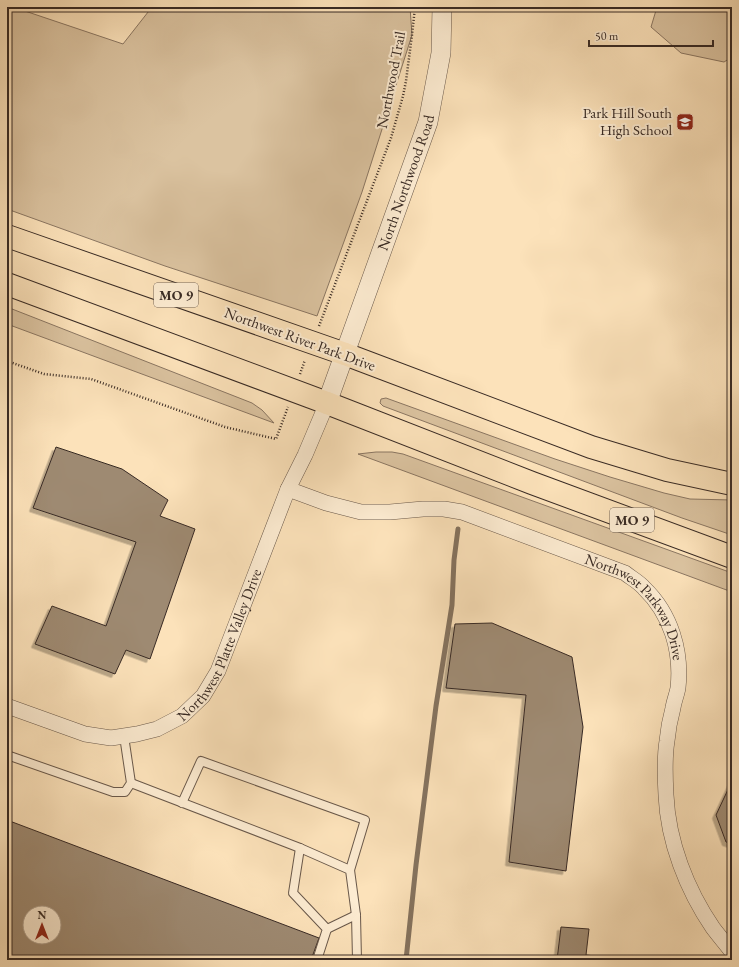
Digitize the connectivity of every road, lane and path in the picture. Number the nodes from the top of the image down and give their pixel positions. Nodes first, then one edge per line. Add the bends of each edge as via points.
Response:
1 (415, 7) edge
2 (442, 7) edge
3 (375, 179) dead end
4 (7, 236) edge
5 (7, 284) edge
6 (345, 354) junction
7 (327, 403) junction
8 (732, 484) edge
9 (288, 489) junction
10 (732, 557) edge
11 (7, 706) edge
12 (124, 736) junction
13 (7, 755) edge
14 (131, 783) junction
15 (182, 803) junction
16 (300, 848) junction
17 (350, 870) junction
18 (356, 916) junction
19 (327, 929) junction
20 (732, 952) edge
21 (317, 960) edge
22 (358, 960) edge

1 - 3 path, Northwood Trail via 403,96 391,138
2 - 6 street, North Northwood Road via 441,54 428,122
4 - 6 main road, Northwest River Park Drive / MO 9
5 - 7 main road, MO 9
6 - 7 street, North Northwood Road
6 - 8 main road, Northwest River Park Drive / MO 9 via 591,447 667,470
7 - 9 street, Northwest Platte Valley Drive
7 - 10 main road, MO 9
9 - 12 street, Northwest Platte Valley Drive via 218,671 203,696 182,716 157,729
9 - 20 street, Northwest Parkway Drive via 361,512 423,509 462,512 625,573 644,588 660,607 671,628 678,658 678,688 667,741 665,769 666,798 676,852 698,904
11 - 12 street, Northwest Platte Valley Drive via 85,734 111,738
12 - 14 lane
13 - 14 lane via 114,792 125,792
14 - 15 lane
15 - 16 lane
15 - 17 lane via 201,761 365,820
16 - 17 lane
16 - 19 lane via 293,893
17 - 18 lane
18 - 19 lane
18 - 22 lane
19 - 21 lane

